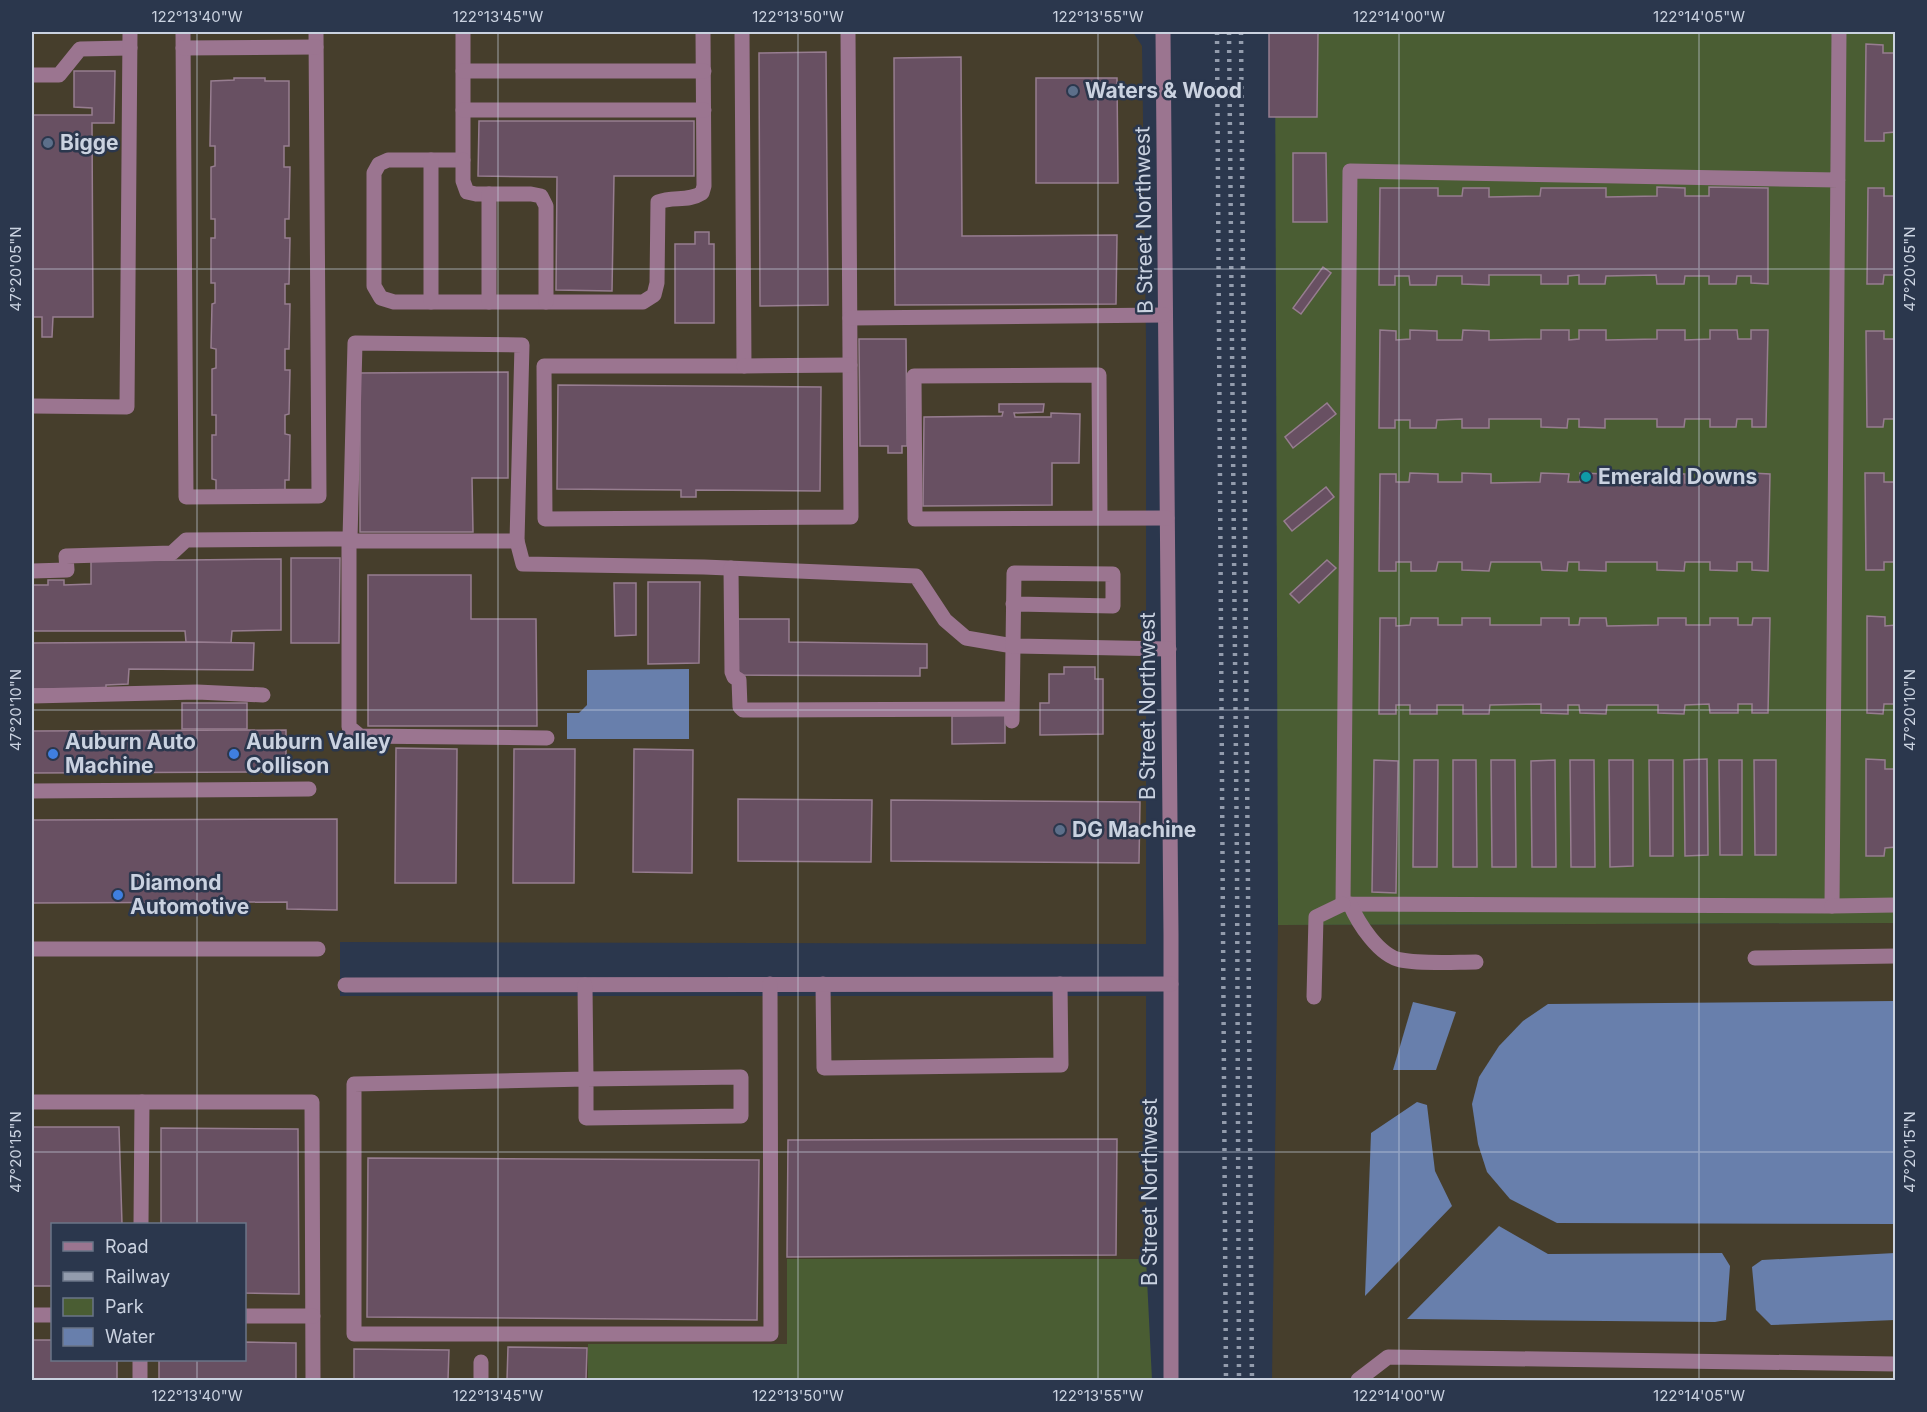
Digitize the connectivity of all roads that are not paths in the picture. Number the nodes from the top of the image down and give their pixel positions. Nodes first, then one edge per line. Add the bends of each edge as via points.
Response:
1 (130, 32) edge
2 (183, 32) edge
3 (463, 32) edge
4 (703, 32) edge
5 (742, 32) edge
6 (848, 32) edge
7 (1163, 32) edge
8 (1839, 32) edge
9 (316, 39) edge
10 (130, 48) junction
11 (183, 48) junction
12 (463, 71) junction
13 (704, 71) junction
14 (32, 75) edge
15 (464, 110) junction
16 (704, 110) junction
17 (431, 160) junction
18 (464, 160) junction
19 (1838, 180) junction
20 (489, 194) junction
21 (431, 302) junction
22 (489, 302) junction
23 (546, 302) junction
24 (1166, 315) junction
25 (849, 318) junction
26 (850, 365) junction
27 (744, 366) junction
28 (32, 406) edge
29 (1100, 518) junction
30 (1167, 518) junction
31 (350, 540) junction
32 (517, 541) junction
33 (731, 568) junction
34 (32, 571) edge
35 (1013, 604) junction
36 (1013, 646) junction
37 (1168, 649) junction
38 (263, 695) dead end
39 (32, 696) edge
40 (547, 738) dead end
41 (309, 789) dead end
42 (32, 791) edge
43 (1347, 903) junction
44 (1896, 905) edge
45 (1832, 906) junction
46 (32, 949) edge
47 (318, 949) dead end
48 (1896, 956) edge
49 (1755, 958) dead end
50 (1476, 962) dead end
51 (770, 984) junction
52 (823, 984) junction
53 (1060, 984) junction
54 (1171, 984) junction
55 (345, 985) dead end
56 (585, 985) junction
57 (1314, 997) dead end
58 (586, 1079) junction
59 (32, 1102) edge
60 (142, 1102) junction
61 (141, 1223) edge
62 (32, 1315) edge
63 (51, 1315) edge
64 (246, 1316) edge
65 (313, 1316) junction
66 (140, 1361) edge
67 (481, 1362) dead end
68 (1896, 1364) edge
69 (140, 1380) edge
70 (313, 1380) edge
71 (481, 1380) edge
72 (1171, 1380) edge
73 (1358, 1380) edge

1 - 10 street
2 - 11 street
3 - 12 street
4 - 13 street
5 - 27 street
6 - 25 street
7 - 24 street, B Street Northwest
8 - 19 street
9 - 11 street
9 - 11 street via 320,496 186,497
10 - 14 street via 80,49 60,75
10 - 28 street via 127,407
12 - 13 street
12 - 15 street
13 - 16 street
15 - 16 street
15 - 18 street
16 - 23 street via 702,194 658,202 654,295 643,302
17 - 18 street
17 - 21 street
17 - 21 street via 388,160 379,164 374,173 374,286 381,298 394,302
18 - 20 street via 467,192
19 - 43 street via 1350,171
19 - 45 street
20 - 22 street
20 - 23 street via 541,196 546,206
21 - 22 street
22 - 23 street
24 - 25 street
24 - 30 street, B Street Northwest
25 - 26 street
26 - 27 street
26 - 27 street via 851,517 544,519 544,366
29 - 29 street via 915,519 914,376 1099,375
29 - 30 street
30 - 37 street, B Street Northwest
31 - 32 street
31 - 32 street via 355,343 522,345
31 - 34 street via 186,540 171,553 66,556 67,570
31 - 40 street via 350,727 360,736
32 - 33 street via 523,564
33 - 36 street via 916,576 945,620 966,638
33 - 36 street via 732,672 739,680 743,710 1012,715
35 - 35 street via 1014,573 1113,574 1113,606
35 - 36 street
36 - 37 street
37 - 54 street, B Street Northwest
38 - 39 street via 197,692
41 - 42 street
43 - 45 street
43 - 50 street via 1356,920 1385,953 1401,960
43 - 57 street via 1316,917
44 - 45 street
46 - 47 street
48 - 49 street
51 - 52 street
51 - 56 street
51 - 58 street via 771,1334 354,1334 354,1084
52 - 53 street
52 - 53 street via 824,1068 1061,1065
53 - 54 street
54 - 72 street, B Street Northwest
55 - 56 street
56 - 58 street
58 - 58 street via 741,1077 741,1116 586,1118
59 - 60 street
60 - 61 street
60 - 65 street via 312,1102
62 - 63 street
64 - 65 street
65 - 70 street
66 - 69 street
67 - 71 street
68 - 73 street via 1388,1357

